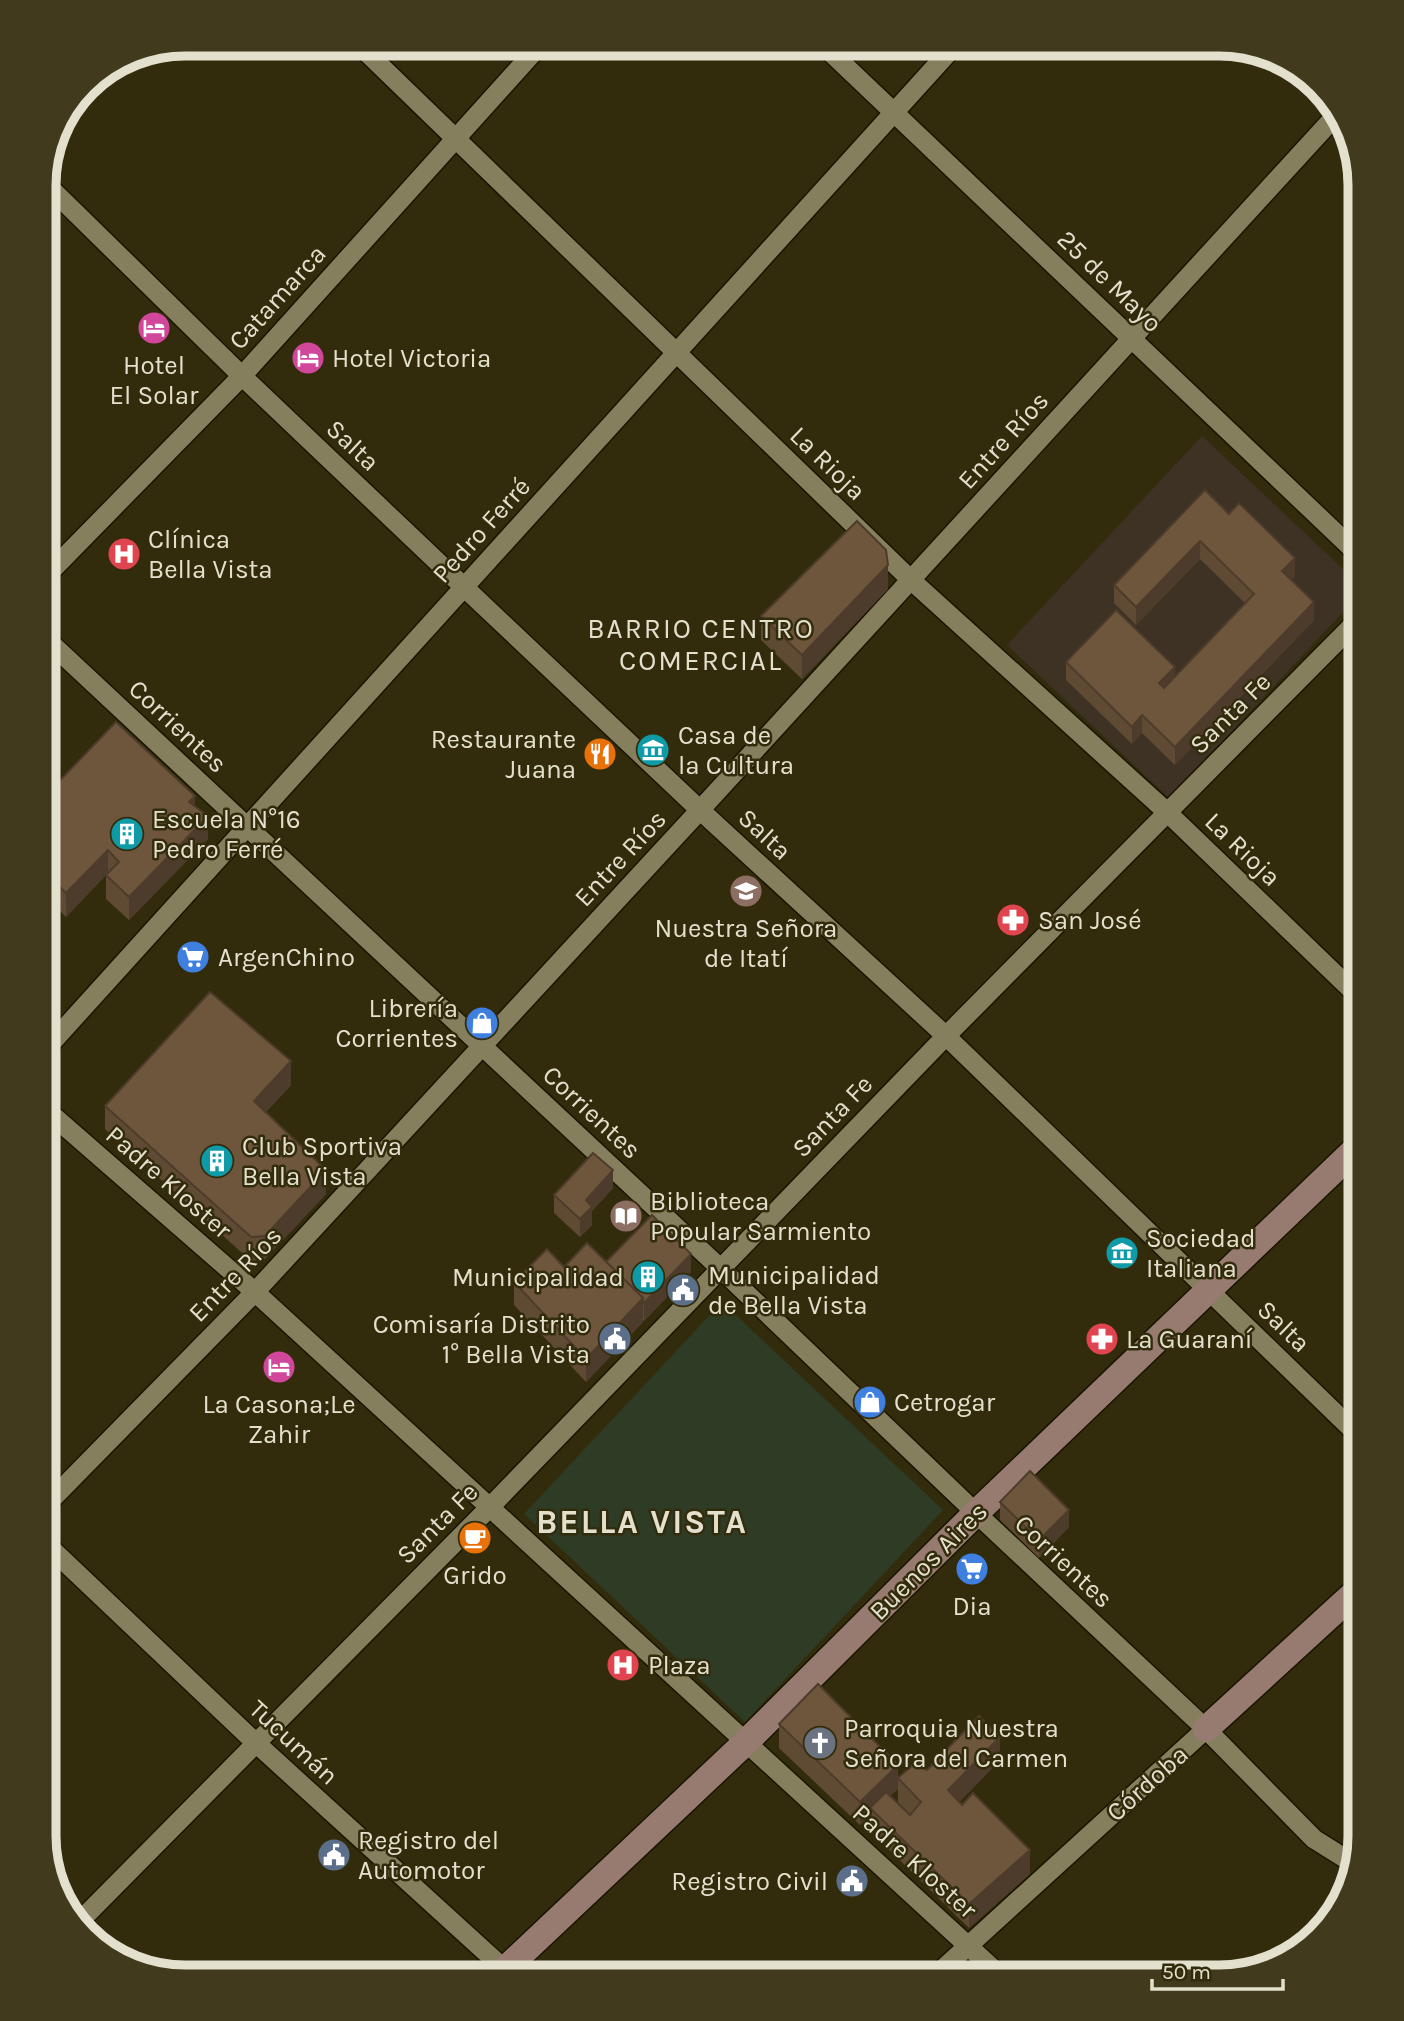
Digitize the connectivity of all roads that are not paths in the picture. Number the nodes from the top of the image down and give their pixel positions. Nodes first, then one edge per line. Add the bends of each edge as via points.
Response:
1 (371, 56) edge
2 (530, 56) edge
3 (835, 56) edge
4 (946, 56) edge
5 (895, 112) junction
6 (1331, 121) edge
7 (457, 137) junction
8 (56, 194) edge
9 (1131, 338) junction
10 (677, 353) junction
11 (242, 376) junction
12 (1348, 545) edge
13 (56, 566) edge
14 (911, 580) junction
15 (465, 587) junction
16 (1348, 630) edge
17 (56, 648) edge
18 (700, 810) junction
19 (1168, 813) junction
20 (247, 826) junction
21 (1348, 986) edge
22 (946, 1036) junction
23 (56, 1038) edge
24 (483, 1046) junction
25 (56, 1118) edge
26 (1348, 1157) edge
27 (721, 1269) junction
28 (1210, 1289) junction
29 (255, 1292) junction
30 (1348, 1425) edge
31 (56, 1495) edge
32 (489, 1508) junction
33 (975, 1513) junction
34 (56, 1553) edge
35 (1348, 1599) edge
36 (1206, 1729) junction
37 (745, 1743) junction
38 (257, 1744) junction
39 (1346, 1859) dead end
40 (85, 1916) edge
41 (968, 1945) junction
42 (494, 1965) edge
43 (515, 1965) edge
44 (947, 1965) edge
45 (989, 1965) edge

1 - 7 street, La Rioja
2 - 7 street, Catamarca
3 - 5 street, 25 de Mayo
4 - 5 street, Pedro Ferré
5 - 9 street, 25 de Mayo
5 - 10 street, Pedro Ferré
6 - 9 street, Entre Ríos
7 - 10 street, La Rioja
7 - 11 street, Catamarca
8 - 11 street, Salta
9 - 12 street, 25 de Mayo
9 - 14 street, Entre Ríos
10 - 14 street, La Rioja
10 - 15 street, Pedro Ferré
11 - 13 street, Catamarca
11 - 15 street, Salta
14 - 18 street, Entre Ríos
14 - 19 street, La Rioja
15 - 18 street, Salta
15 - 20 street, Pedro Ferré
16 - 19 street, Santa Fe
17 - 20 street, Corrientes
18 - 22 street, Salta
18 - 24 street, Entre Ríos
19 - 21 street, La Rioja
19 - 22 street, Santa Fe
20 - 23 street, Pedro Ferré
20 - 24 street, Corrientes
22 - 27 street, Santa Fe
22 - 28 street, Salta
24 - 27 street, Corrientes
24 - 29 street, Entre Ríos
25 - 29 street, Padre Kloster
26 - 28 street, Buenos Aires
27 - 32 street, Santa Fe
27 - 33 street, Corrientes
28 - 30 street, Salta
28 - 33 street, Buenos Aires
29 - 31 street, Entre Ríos
29 - 32 street, Padre Kloster
32 - 37 street, Padre Kloster
32 - 38 street, Santa Fe
33 - 36 street, Corrientes
33 - 37 street, Buenos Aires
34 - 38 street, Tucumán
35 - 36 street, Córdoba
36 - 39 street, Corrientes via 1314,1839
36 - 41 street, Córdoba
37 - 41 street, Padre Kloster
37 - 43 street, Buenos Aires
38 - 40 street, Santa Fe
38 - 42 street, Tucumán
41 - 44 street, Córdoba
41 - 45 street, Padre Kloster

